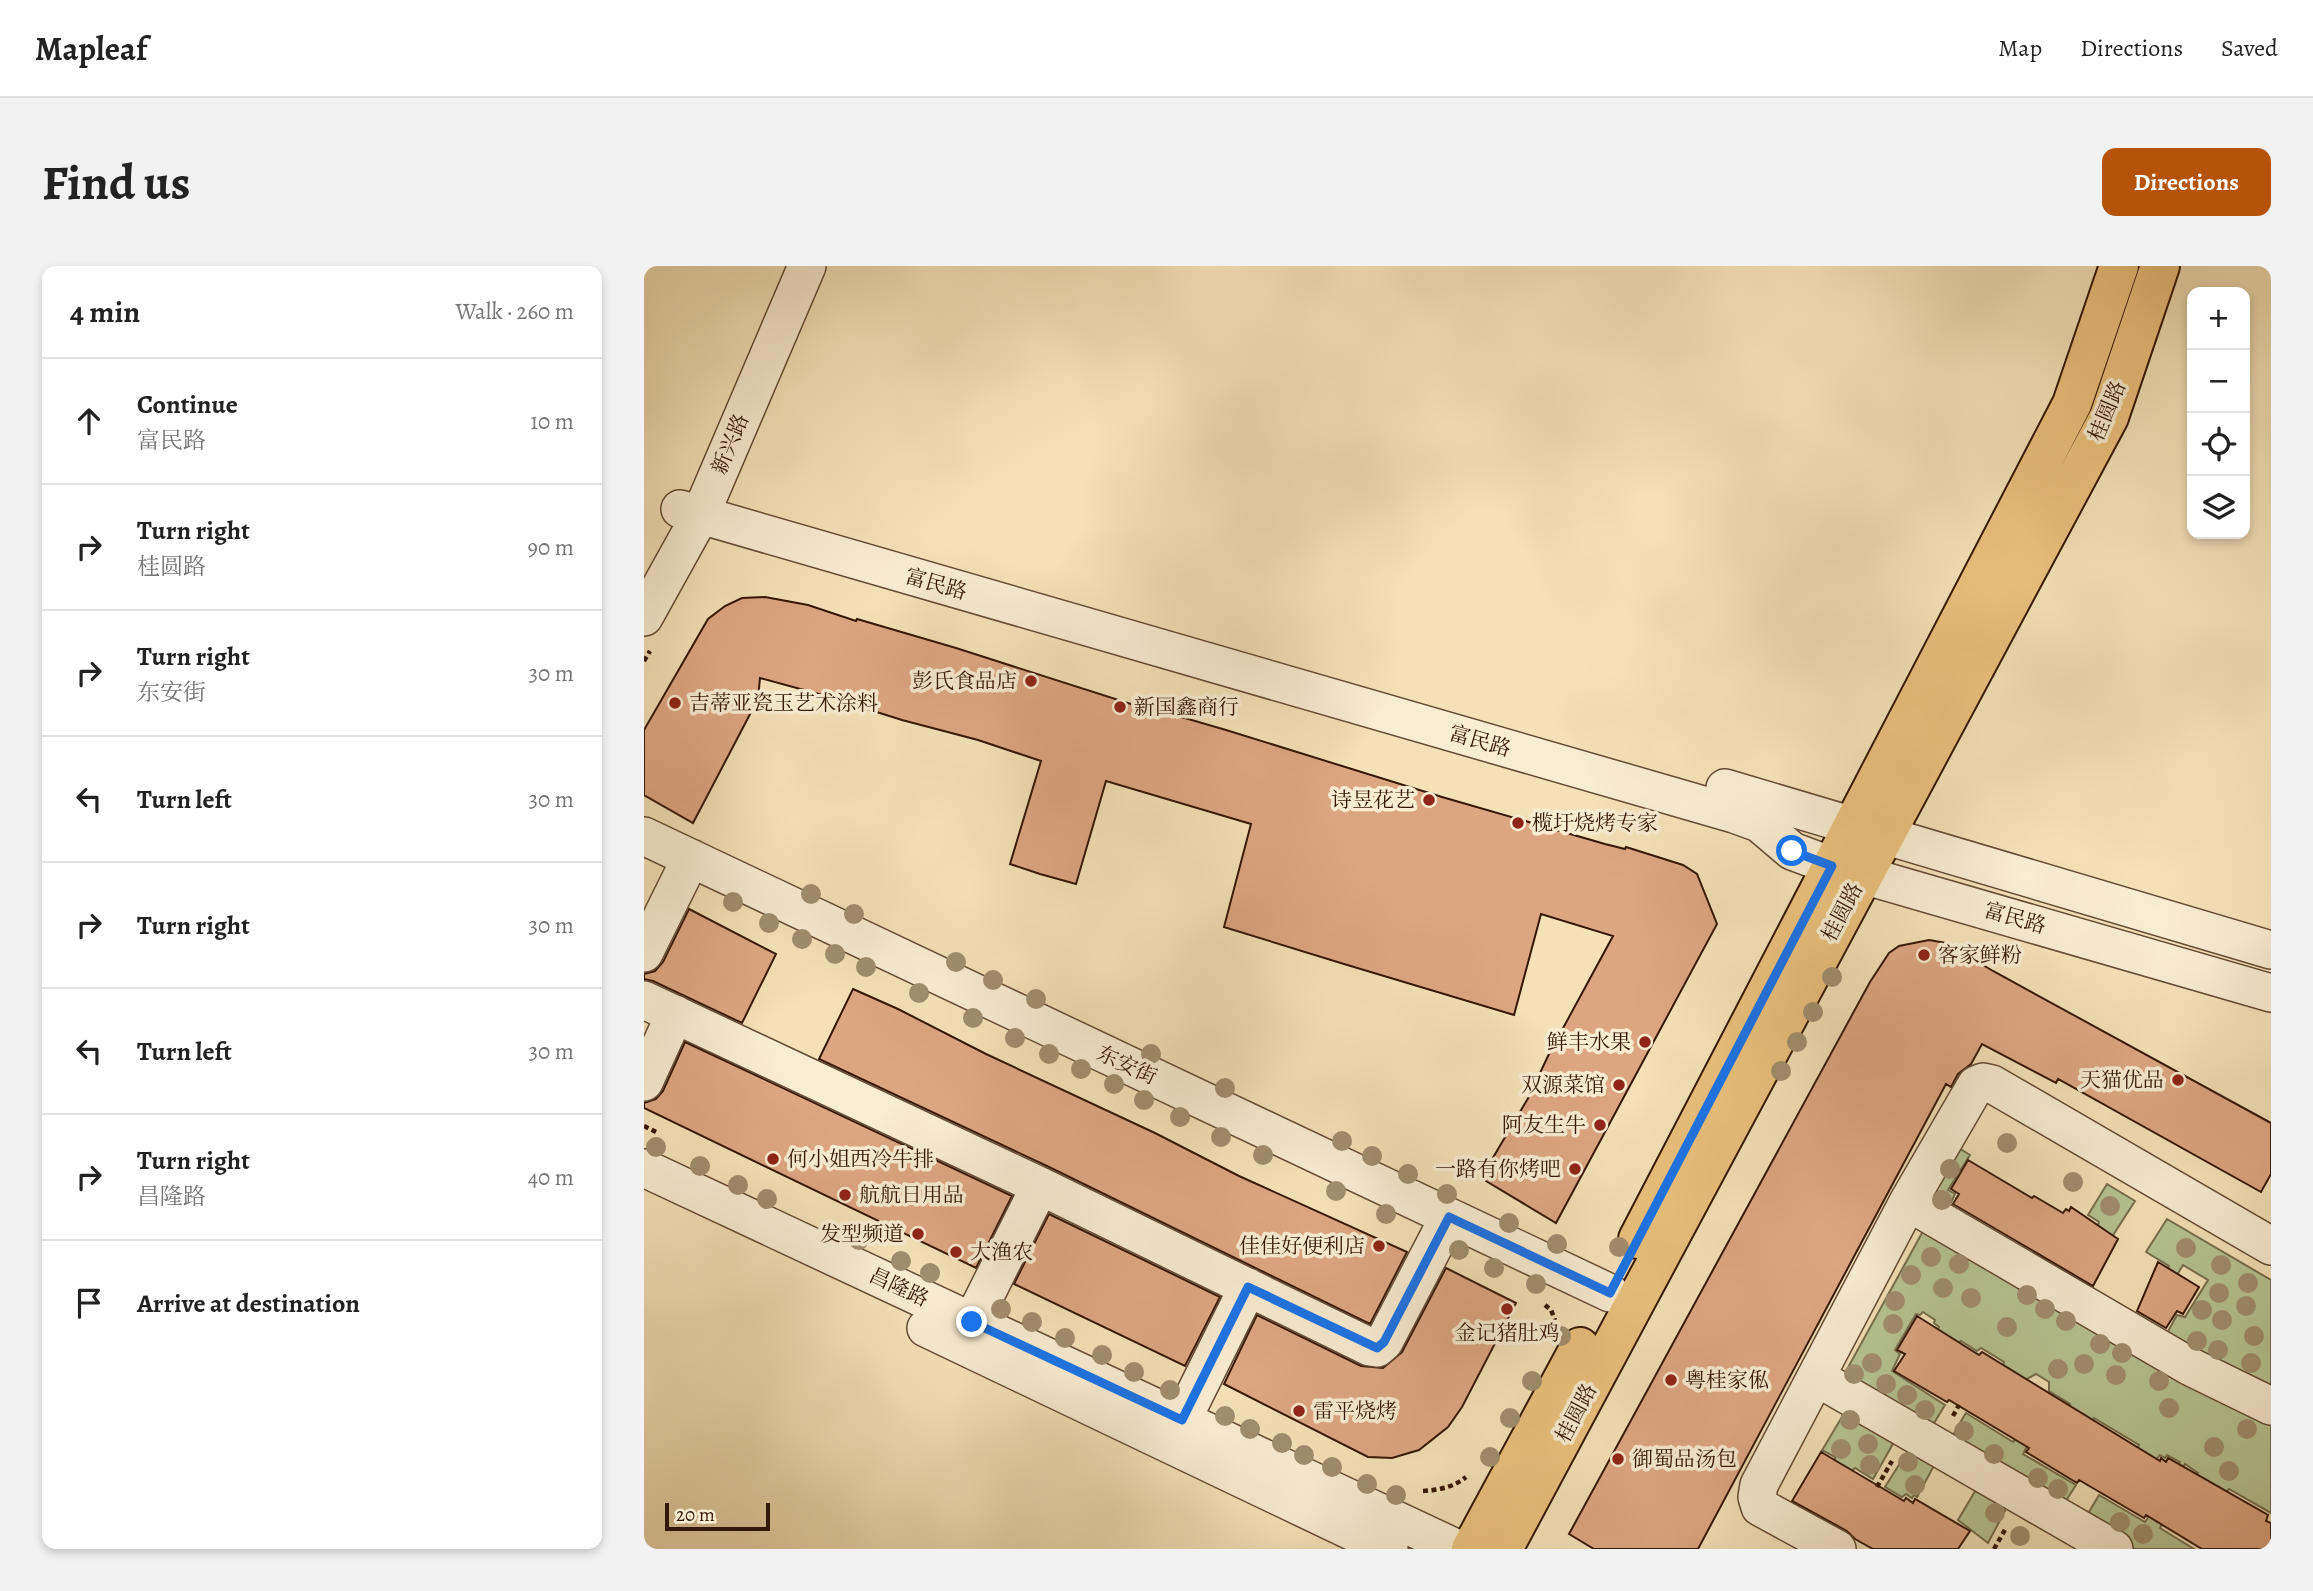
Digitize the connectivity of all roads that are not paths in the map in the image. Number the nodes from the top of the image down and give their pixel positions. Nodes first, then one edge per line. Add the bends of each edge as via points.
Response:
1 (782, 266) edge
2 (807, 266) edge
3 (2119, 266) edge
4 (2160, 266) edge
5 (694, 501) junction
6 (644, 575) edge
7 (647, 633) edge
8 (1869, 831) junction
9 (644, 836) edge
10 (691, 858) junction
11 (1847, 870) junction
12 (2271, 950) edge
13 (644, 953) edge
14 (2271, 993) edge
15 (659, 1007) edge
16 (644, 1082) edge
17 (644, 1168) edge
18 (1040, 1186) junction
19 (644, 1193) edge
20 (1908, 1202) junction
21 (1449, 1217) junction
22 (2270, 1243) edge
23 (1248, 1287) junction
24 (1610, 1293) junction
25 (972, 1322) junction
26 (1816, 1377) junction
27 (2271, 1406) edge
28 (1182, 1420) junction
29 (1389, 1549) edge
30 (1458, 1549) edge
31 (1471, 1549) edge
32 (1503, 1549) edge
33 (1837, 1549) edge
34 (2114, 1549) edge

1 - 5 street, 新兴路
2 - 5 street, 新兴路
3 - 8 main road, 桂圆路 via 2072,404
4 - 8 main road, 桂圆路 via 2109,417
5 - 6 street, 新兴路
5 - 7 street, 新兴路
5 - 8 street, 富民路
5 - 11 street, 富民路 via 1734,814 1759,823 1792,851
8 - 11 main road, 桂圆路
8 - 12 street, 富民路
9 - 10 street, 东安街
10 - 13 street
10 - 21 street, 东安街
11 - 14 street, 富民路
11 - 24 main road, 桂圆路
11 - 32 main road, 桂圆路
15 - 16 street
15 - 18 street
17 - 25 street, 昌隆路
18 - 23 street
18 - 25 street
19 - 29 street, 昌隆路
20 - 22 street via 1976,1085 1983,1082
20 - 26 street
20 - 27 street via 2189,1366
21 - 23 street via 1377,1348
21 - 24 street, 东安街
23 - 28 street
24 - 31 main road, 桂圆路
25 - 28 street, 昌隆路
26 - 33 street via 1757,1497 1760,1507
26 - 34 street
28 - 30 street, 昌隆路

